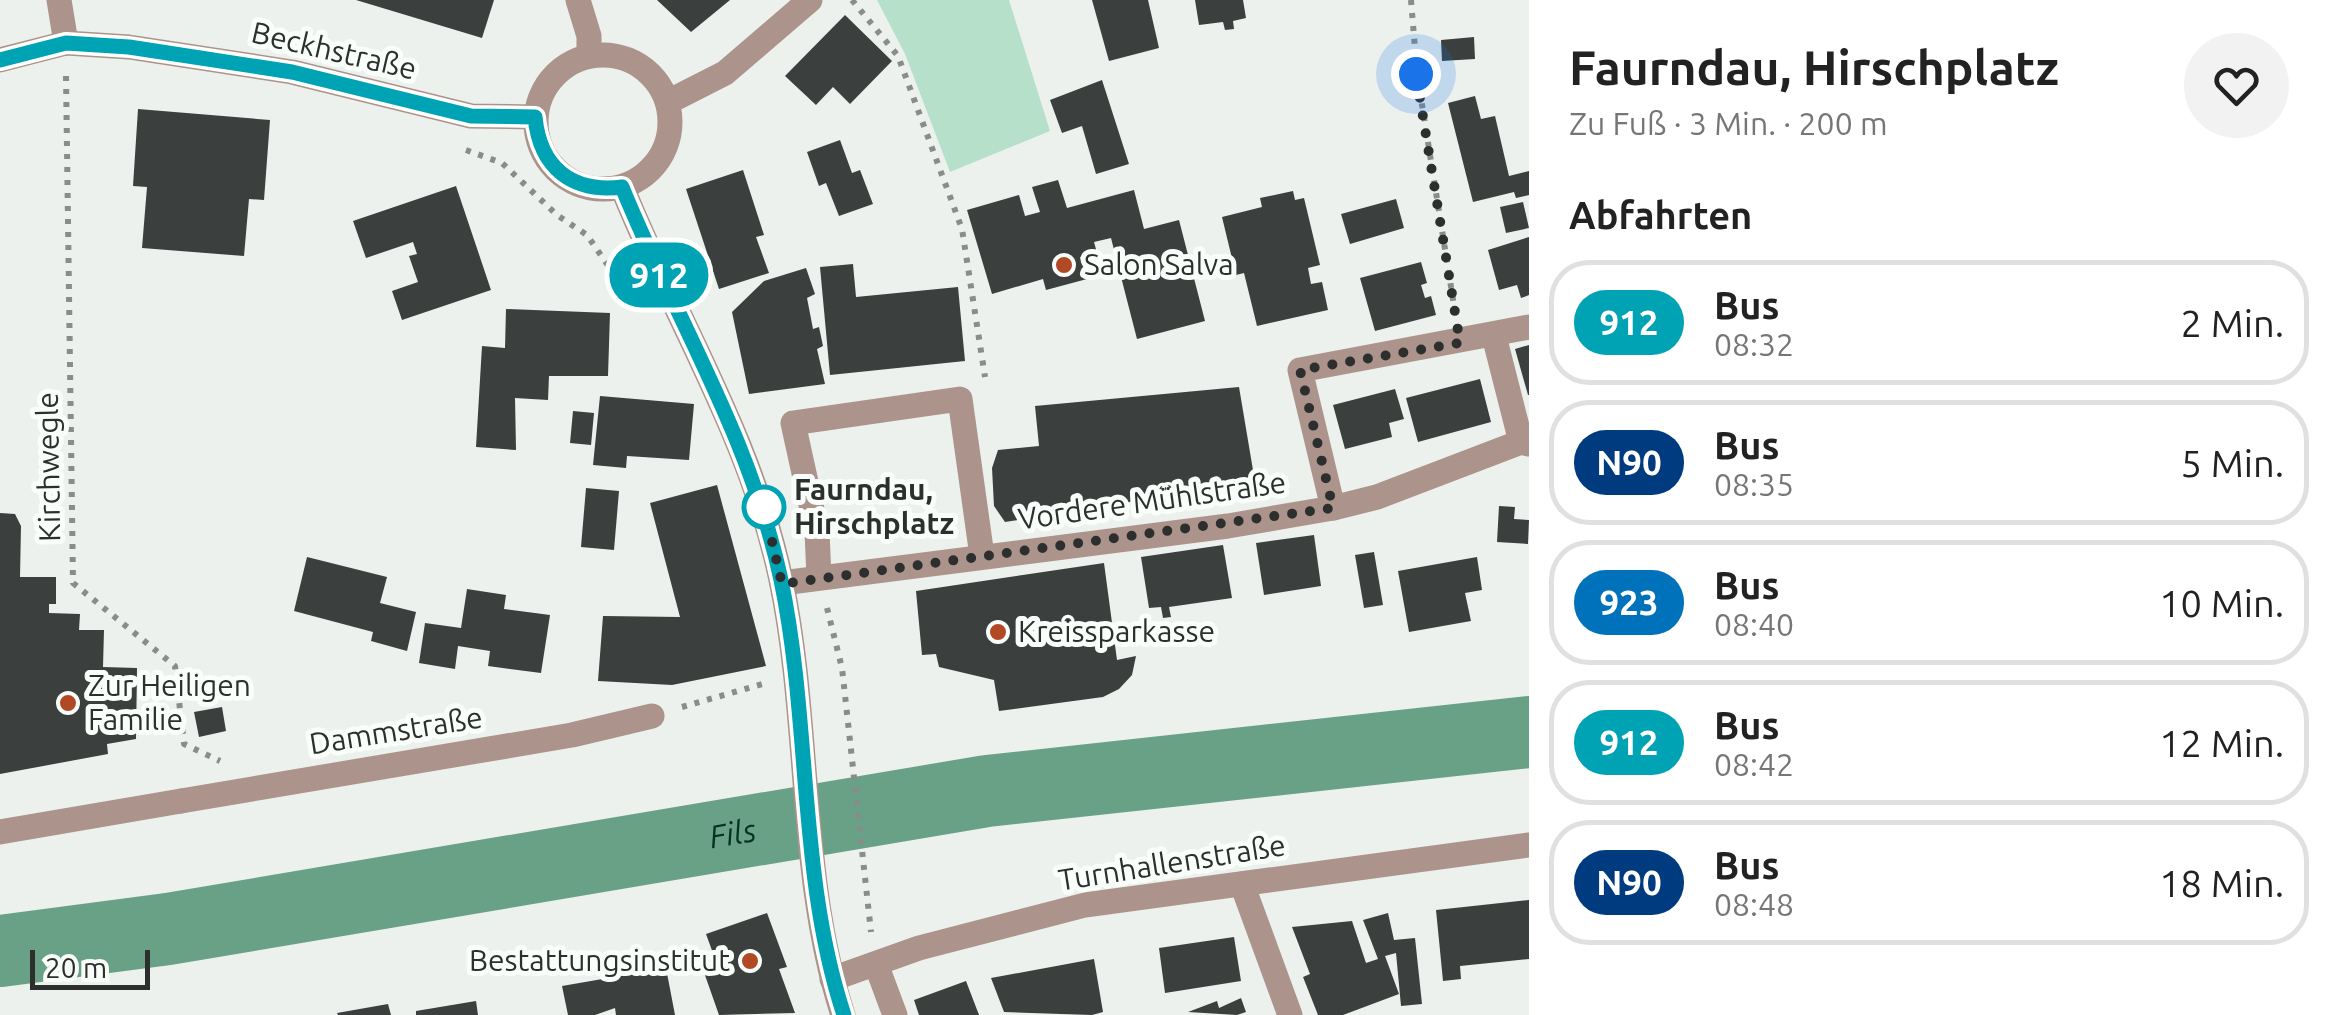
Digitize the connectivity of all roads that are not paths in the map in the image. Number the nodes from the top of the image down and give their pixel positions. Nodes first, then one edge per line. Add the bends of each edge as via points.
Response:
1 (59, 0) edge
2 (578, 0) edge
3 (810, 0) edge
4 (66, 43) junction
5 (590, 56) junction
6 (0, 60) edge
7 (668, 102) junction
8 (535, 117) junction
9 (622, 187) junction
10 (1529, 327) edge
11 (1494, 336) junction
12 (1525, 443) edge
13 (1333, 508) junction
14 (980, 546) junction
15 (819, 577) junction
16 (782, 584) junction
17 (652, 716) road end
18 (0, 832) edge
19 (1529, 845) edge
20 (1242, 884) junction
21 (876, 964) junction
22 (832, 979) junction
23 (844, 1015) edge
24 (895, 1015) edge
25 (1290, 1015) edge

1 - 4 street
2 - 5 street
3 - 7 street via 725,73
4 - 6 street, Beckhstraße
4 - 8 street, Beckhstraße via 206,56 471,116
5 - 7 street via 610,54 646,69
5 - 8 street via 552,78
7 - 9 street via 668,144 642,178
8 - 9 street via 537,139 560,175 580,186
9 - 16 street via 744,448
10 - 11 street
11 - 12 street, Vordere Mühlstraße
11 - 13 street via 1300,370
12 - 13 street, Vordere Mühlstraße
13 - 14 street, Vordere Mühlstraße
14 - 15 street, Vordere Mühlstraße
14 - 15 street via 960,399 793,423 817,532
15 - 16 street, Vordere Mühlstraße
16 - 22 street
17 - 18 street, Dammstraße
19 - 20 street, Turnhallenstraße
20 - 21 street, Turnhallenstraße via 1084,906
20 - 25 street
21 - 22 street, Turnhallenstraße
21 - 24 street
22 - 23 street

